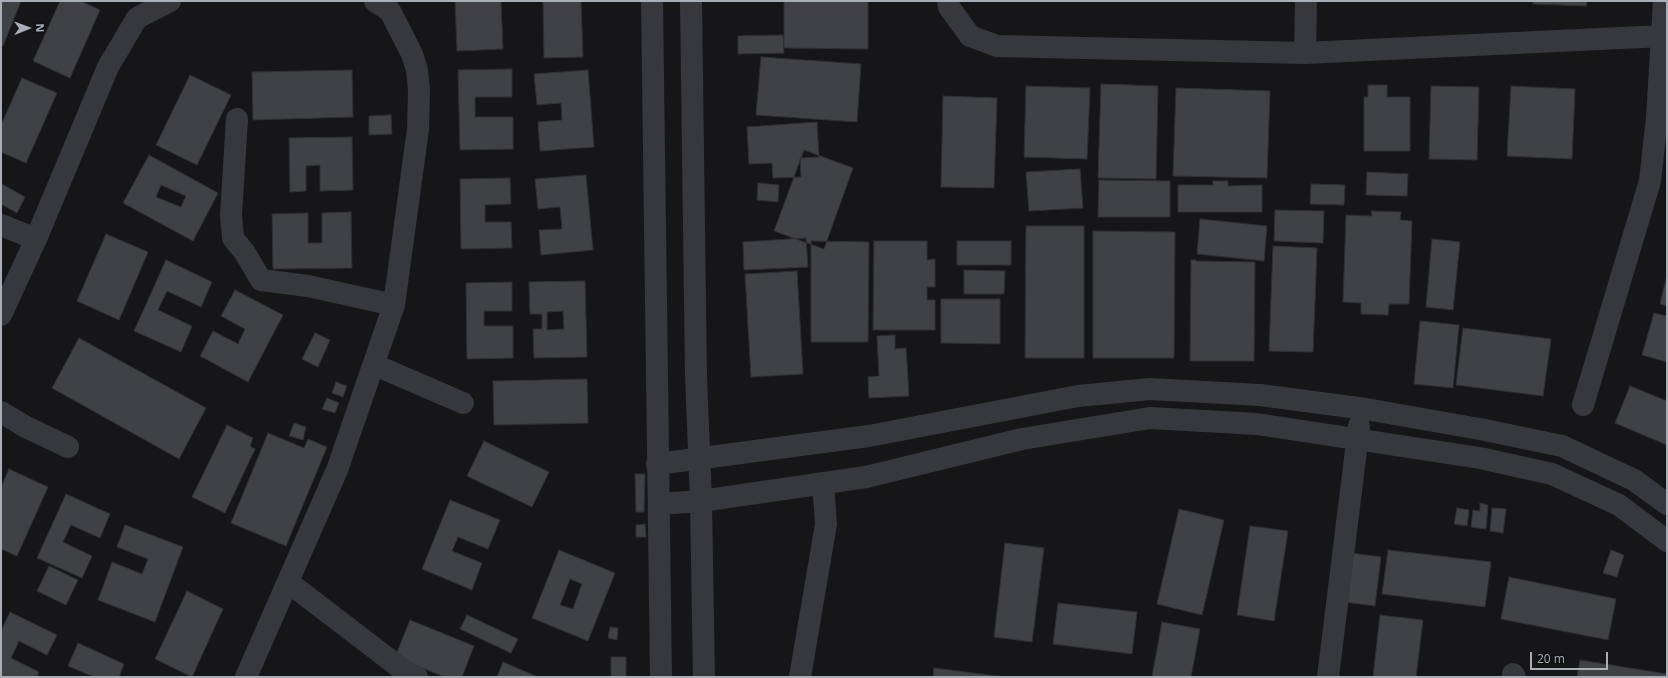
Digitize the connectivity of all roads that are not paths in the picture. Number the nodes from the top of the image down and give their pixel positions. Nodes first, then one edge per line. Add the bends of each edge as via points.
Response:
1 (170, 1) edge
2 (375, 1) edge
3 (652, 1) edge
4 (691, 1) edge
5 (948, 1) edge
6 (1306, 1) edge
7 (1664, 1) edge
8 (1663, 36) junction
9 (1305, 53) junction
10 (237, 120) dead end
11 (1, 225) edge
12 (36, 239) junction
13 (394, 305) junction
14 (1, 315) edge
15 (375, 365) junction
16 (463, 403) dead end
17 (1583, 405) dead end
18 (1360, 408) junction
19 (1, 412) edge
20 (1358, 439) junction
21 (68, 447) dead end
22 (700, 460) junction
23 (657, 464) junction
24 (823, 484) junction
25 (701, 501) junction
26 (659, 504) junction
27 (1667, 504) edge
28 (1667, 541) edge
29 (288, 582) junction
30 (246, 677) edge
31 (417, 677) edge
32 (661, 677) edge
33 (704, 677) edge
34 (800, 677) edge
35 (1328, 677) edge

1 - 12 street via 136,18 108,67
2 - 13 street via 390,11 412,54 419,90 418,129
3 - 23 street
4 - 22 street via 696,376
5 - 9 street via 970,36 997,46
6 - 9 street
7 - 8 street
8 - 9 street
8 - 17 street via 1650,181
10 - 13 street via 231,214 233,238 261,280 308,286
11 - 12 street
12 - 14 street
13 - 15 street
15 - 16 street
15 - 29 street via 337,470
18 - 20 street
18 - 22 street via 1260,395 1150,389 1078,396 869,436
18 - 27 street via 1562,446 1634,480
19 - 21 street
20 - 24 street via 1257,424 1150,418 1022,439 866,477
20 - 28 street via 1480,458 1552,474 1619,505
20 - 35 street
22 - 23 street
22 - 25 street
23 - 26 street
24 - 25 street
24 - 34 street via 826,524
25 - 26 street
25 - 33 street
26 - 32 street
29 - 30 street
29 - 31 street via 403,670

